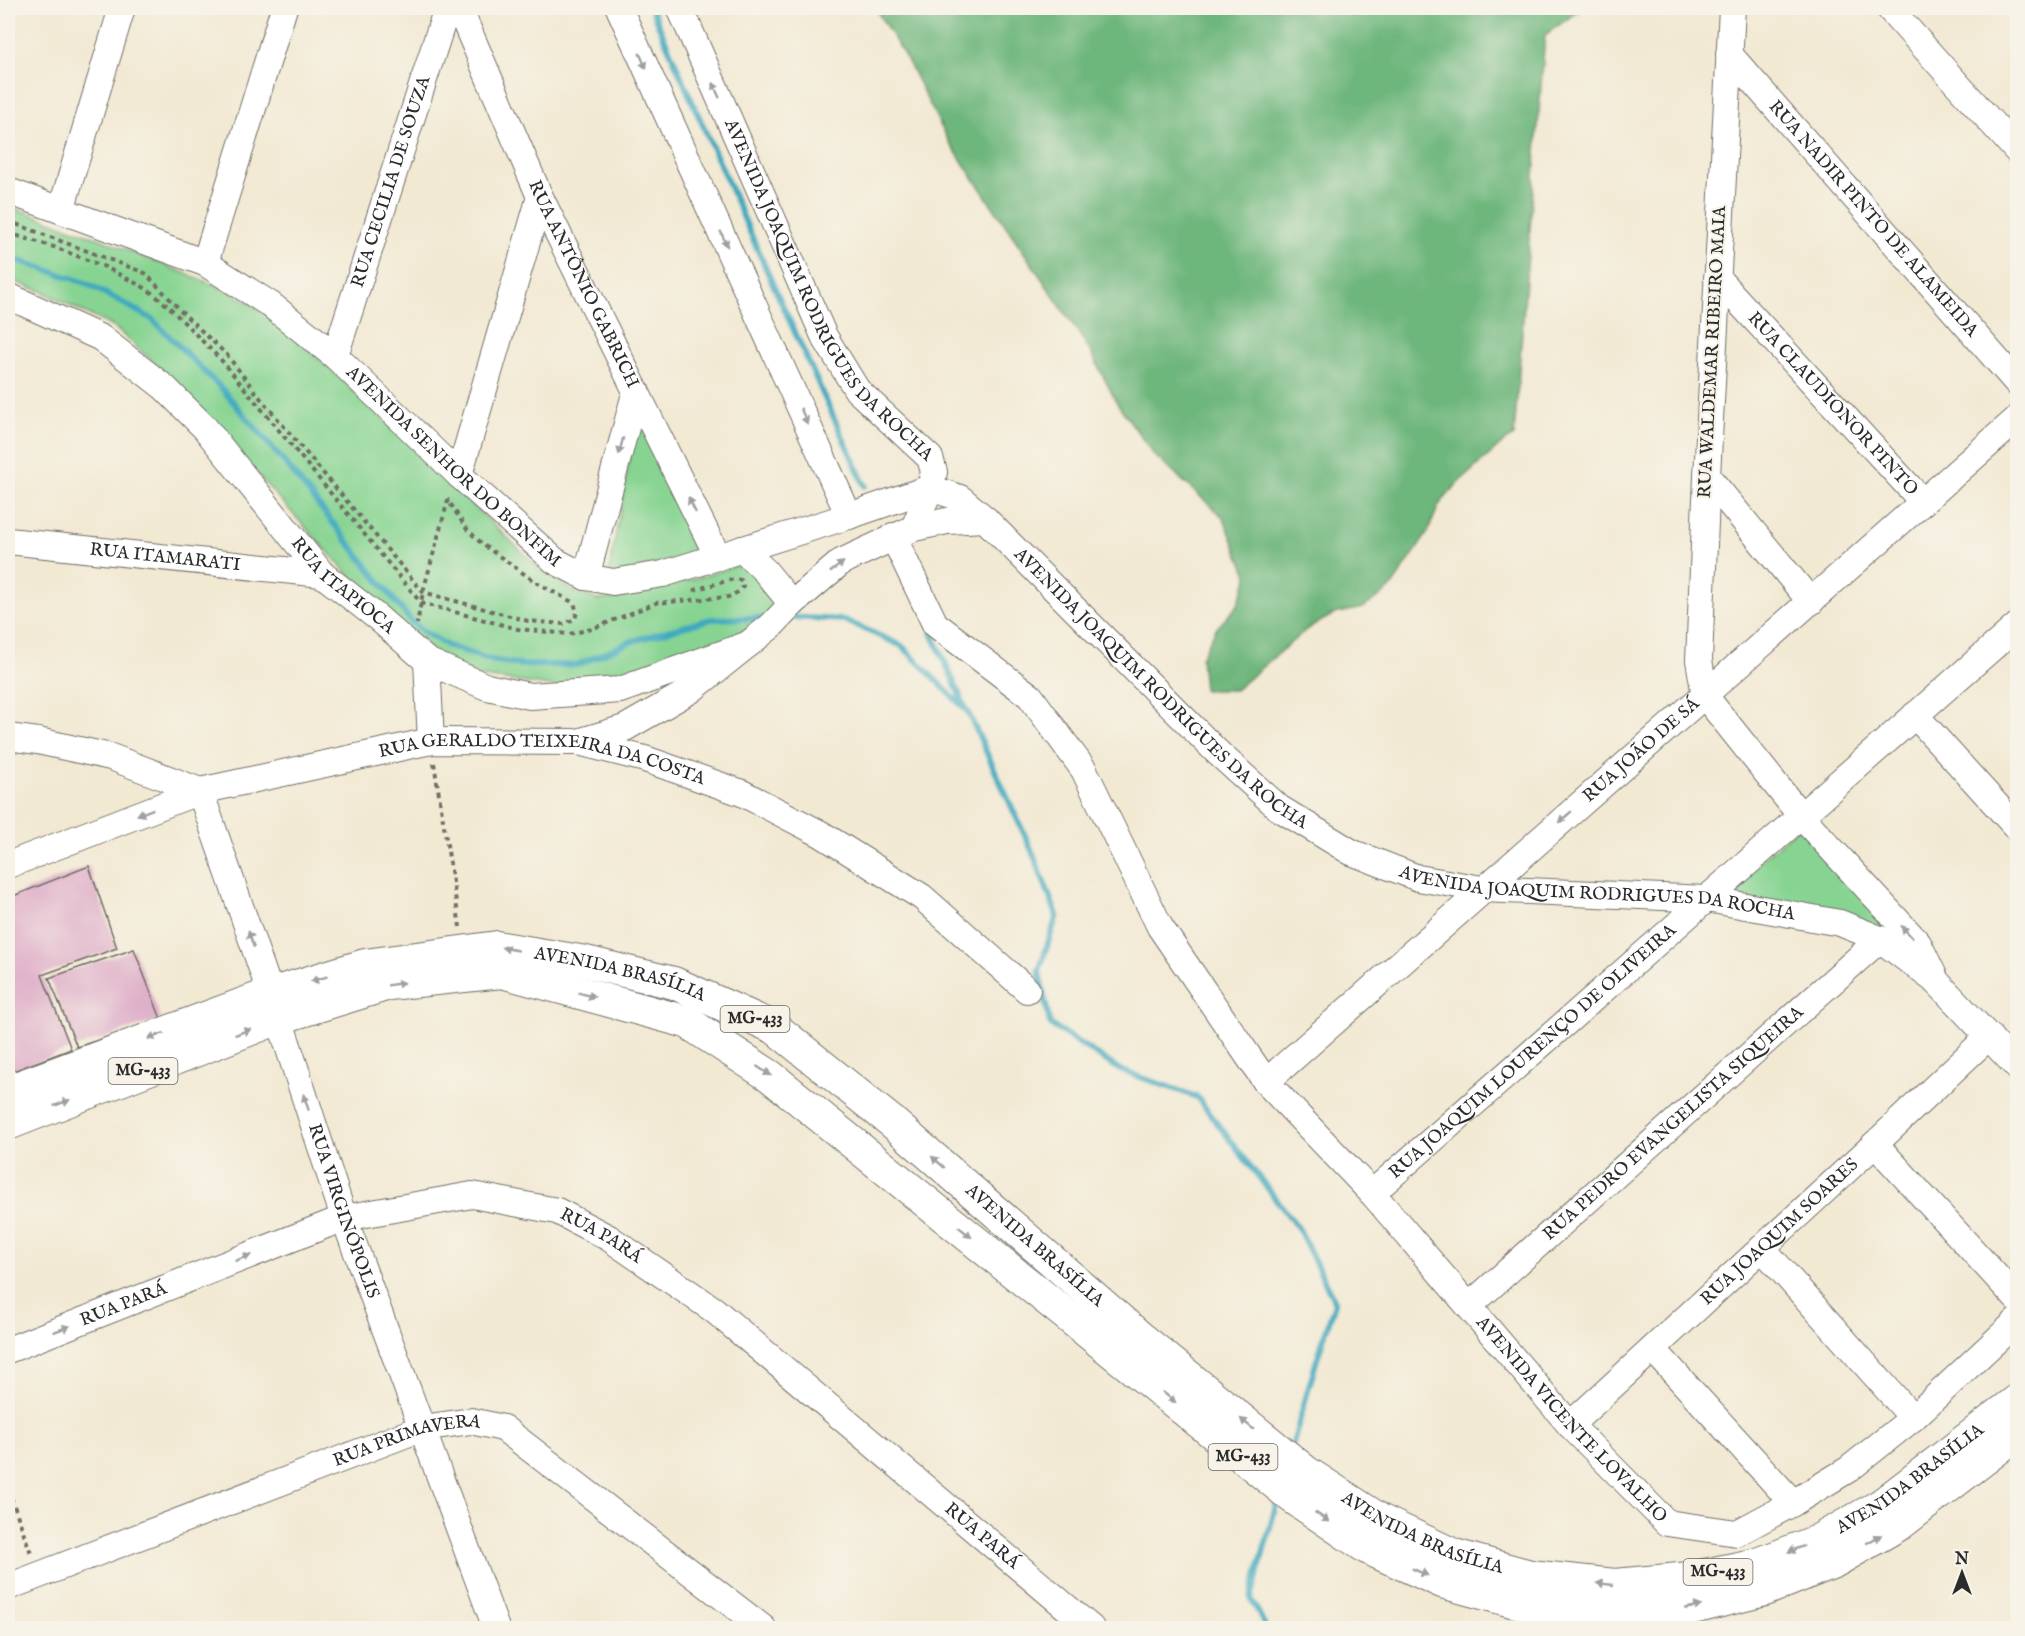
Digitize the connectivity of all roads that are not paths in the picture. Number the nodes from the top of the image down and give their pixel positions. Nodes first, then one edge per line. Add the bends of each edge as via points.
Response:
1 (122, 8) edge
2 (284, 8) edge
3 (447, 8) edge
4 (459, 8) edge
5 (619, 8) edge
6 (680, 8) edge
7 (1732, 8) edge
8 (1889, 8) edge
9 (1729, 54) junction
10 (2018, 152) edge
11 (8, 191) edge
12 (540, 197) junction
13 (61, 210) junction
14 (205, 263) junction
15 (1717, 278) junction
16 (8, 296) edge
17 (335, 356) junction
18 (2018, 384) edge
19 (636, 390) junction
20 (2018, 418) edge
21 (459, 475) junction
22 (1707, 476) junction
23 (930, 488) junction
24 (1923, 502) junction
25 (849, 516) junction
26 (985, 519) junction
27 (903, 532) junction
28 (8, 541) edge
29 (742, 549) junction
30 (718, 557) junction
31 (322, 574) junction
32 (579, 586) junction
33 (1811, 602) junction
34 (792, 604) junction
35 (2018, 625) edge
36 (749, 644) junction
37 (427, 661) junction
38 (1705, 696) junction
39 (1915, 716) junction
40 (8, 737) edge
41 (431, 741) junction
42 (578, 742) junction
43 (200, 791) junction
44 (1801, 816) junction
45 (2018, 829) edge
46 (8, 865) edge
47 (1482, 889) junction
48 (1707, 899) junction
49 (1880, 939) junction
50 (1937, 981) junction
51 (1027, 990) dead end
52 (275, 1006) junction
53 (1989, 1036) junction
54 (2018, 1068) edge
55 (1266, 1082) junction
56 (8, 1091) edge
57 (8, 1124) edge
58 (1875, 1144) junction
59 (1372, 1193) junction
60 (344, 1218) junction
61 (1762, 1248) junction
62 (2018, 1300) edge
63 (1468, 1306) junction
64 (2018, 1320) edge
65 (1132, 1349) junction
66 (1653, 1349) junction
67 (8, 1350) edge
68 (2018, 1400) edge
69 (1913, 1418) junction
70 (1570, 1425) junction
71 (422, 1428) junction
72 (2018, 1433) edge
73 (1793, 1503) junction
74 (8, 1587) edge
75 (496, 1629) edge
76 (763, 1629) edge
77 (1091, 1629) edge

1 - 13 street
2 - 14 street
3 - 17 street, RUA CECILIA DE SOUZA
4 - 12 street, RUA ANTÔNIO GABRICH
5 -> 25 street
23 -> 6 street, AVENIDA JOAQUIM RODRIGUES DA ROCHA via 934,472 930,458 857,390 825,336
7 - 9 street, RUA WALDEMAR RIBEIRO MAIA
8 - 10 street
9 - 15 street, RUA WALDEMAR RIBEIRO MAIA
9 - 18 street, RUA NADIR PINTO DE ALAMEIDA
11 - 13 street, AVENIDA SENHOR DO BONFIM
12 - 19 street, RUA ANTÔNIO GABRICH
12 - 21 street
13 - 14 street, AVENIDA SENHOR DO BONFIM
14 - 17 street, AVENIDA SENHOR DO BONFIM via 271,305
15 - 22 street, RUA WALDEMAR RIBEIRO MAIA
15 - 24 street, RUA CLAUDIONOR PINTO
16 - 31 street, RUA ITAPIOCA via 101,338 165,388 205,428
17 - 21 street, AVENIDA SENHOR DO BONFIM
30 -> 19 street, RUA ANTÔNIO GABRICH
19 -> 32 street
20 - 24 street, RUA JOÃO DE SÁ
21 - 32 street, AVENIDA SENHOR DO BONFIM
22 - 33 street
22 - 38 street, RUA WALDEMAR RIBEIRO MAIA via 1699,660
23 - 25 street, AVENIDA SENHOR DO BONFIM
23 - 26 street, AVENIDA JOAQUIM RODRIGUES DA ROCHA via 960,498
23 - 27 street
24 - 33 street, RUA JOÃO DE SÁ
25 - 29 street, AVENIDA SENHOR DO BONFIM
26 - 27 street via 947,521
26 - 47 street, AVENIDA JOAQUIM RODRIGUES DA ROCHA via 1217,752 1279,808 1350,852 1418,878
34 -> 27 street via 842,562
27 - 55 street, AVENIDA VICENTE LOVALHO via 935,624 1030,696 1084,770 1160,927
28 - 31 street, RUA ITAMARATI
29 - 30 street, AVENIDA SENHOR DO BONFIM
29 - 34 street
30 - 32 street, AVENIDA SENHOR DO BONFIM via 653,576
31 - 37 street, RUA ITAPIOCA
33 - 38 street, RUA JOÃO DE SÁ
34 - 36 street
35 - 39 street, RUA JOAQUIM LOURENÇO DE OLIVEIRA
36 - 37 street, RUA ITAPIOCA via 620,690 530,696 487,687
36 - 42 street via 691,690 625,728
37 - 41 street
38 - 44 street, AVENIDA JOAQUIM RODRIGUES DA ROCHA
38 -> 47 street, RUA JOÃO DE SÁ
39 - 44 street, RUA JOAQUIM LOURENÇO DE OLIVEIRA
39 - 45 street
40 - 43 street via 111,757
41 - 42 street, RUA GERALDO TEIXEIRA DA COSTA
41 - 43 street, RUA GERALDO TEIXEIRA DA COSTA
42 - 51 street, RUA GERALDO TEIXEIRA DA COSTA via 645,759 742,793 821,834 922,897
43 -> 46 street, RUA GERALDO TEIXEIRA DA COSTA
52 -> 43 street, RUA VIRGINÓPOLIS
44 - 48 street, RUA JOAQUIM LOURENÇO DE OLIVEIRA
50 -> 44 street, AVENIDA JOAQUIM RODRIGUES DA ROCHA via 1918,943
47 - 48 street, AVENIDA JOAQUIM RODRIGUES DA ROCHA
47 - 55 street, RUA JOÃO DE SÁ
48 - 49 street, AVENIDA JOAQUIM RODRIGUES DA ROCHA via 1840,923
48 - 59 street, RUA JOAQUIM LOURENÇO DE OLIVEIRA
49 - 50 street, AVENIDA JOAQUIM RODRIGUES DA ROCHA
49 - 63 street, RUA PEDRO EVANGELISTA SIQUEIRA
50 - 53 street, AVENIDA JOAQUIM RODRIGUES DA ROCHA
52 -> 56 main road, AVENIDA BRASÍLIA / MG-433
57 -> 52 main road, AVENIDA BRASÍLIA / MG-433
60 -> 52 street, RUA VIRGINÓPOLIS
52 -> 65 main road, AVENIDA BRASÍLIA / MG-433 via 389,984 502,972 687,1022 770,1076
65 -> 52 main road, AVENIDA BRASÍLIA / MG-433 via 892,1122 775,1028 674,984 586,962 497,947 365,965
53 - 54 street, AVENIDA JOAQUIM RODRIGUES DA ROCHA
53 - 58 street, RUA JOAQUIM SOARES
55 - 59 street, AVENIDA VICENTE LOVALHO
58 - 61 street, RUA JOAQUIM SOARES
58 - 62 street
59 - 63 street, AVENIDA VICENTE LOVALHO
67 -> 60 street, RUA PARÁ
60 - 71 street, RUA VIRGINÓPOLIS
60 - 77 street, RUA PARÁ via 472,1195 557,1211 609,1238 714,1310
61 - 66 street, RUA JOAQUIM SOARES
61 - 69 street
63 - 70 street, AVENIDA VICENTE LOVALHO
64 - 69 street, AVENIDA VICENTE LOVALHO
68 -> 65 main road, AVENIDA BRASÍLIA / MG-433 via 1881,1505 1817,1541 1758,1564 1690,1578 1615,1585 1530,1576 1454,1555 1380,1520
65 -> 72 main road, AVENIDA BRASÍLIA / MG-433 via 1292,1497 1367,1548 1442,1582 1523,1604 1614,1614 1689,1609 1765,1590 1834,1562 1900,1524
66 - 70 street, RUA JOAQUIM SOARES
66 - 73 street
69 - 73 street, AVENIDA VICENTE LOVALHO via 1850,1469
70 - 73 street, AVENIDA VICENTE LOVALHO via 1667,1523 1737,1533
71 - 74 street, RUA PRIMAVERA
71 - 75 street, RUA VIRGINÓPOLIS
71 - 76 street, RUA PRIMAVERA via 471,1422 503,1428

